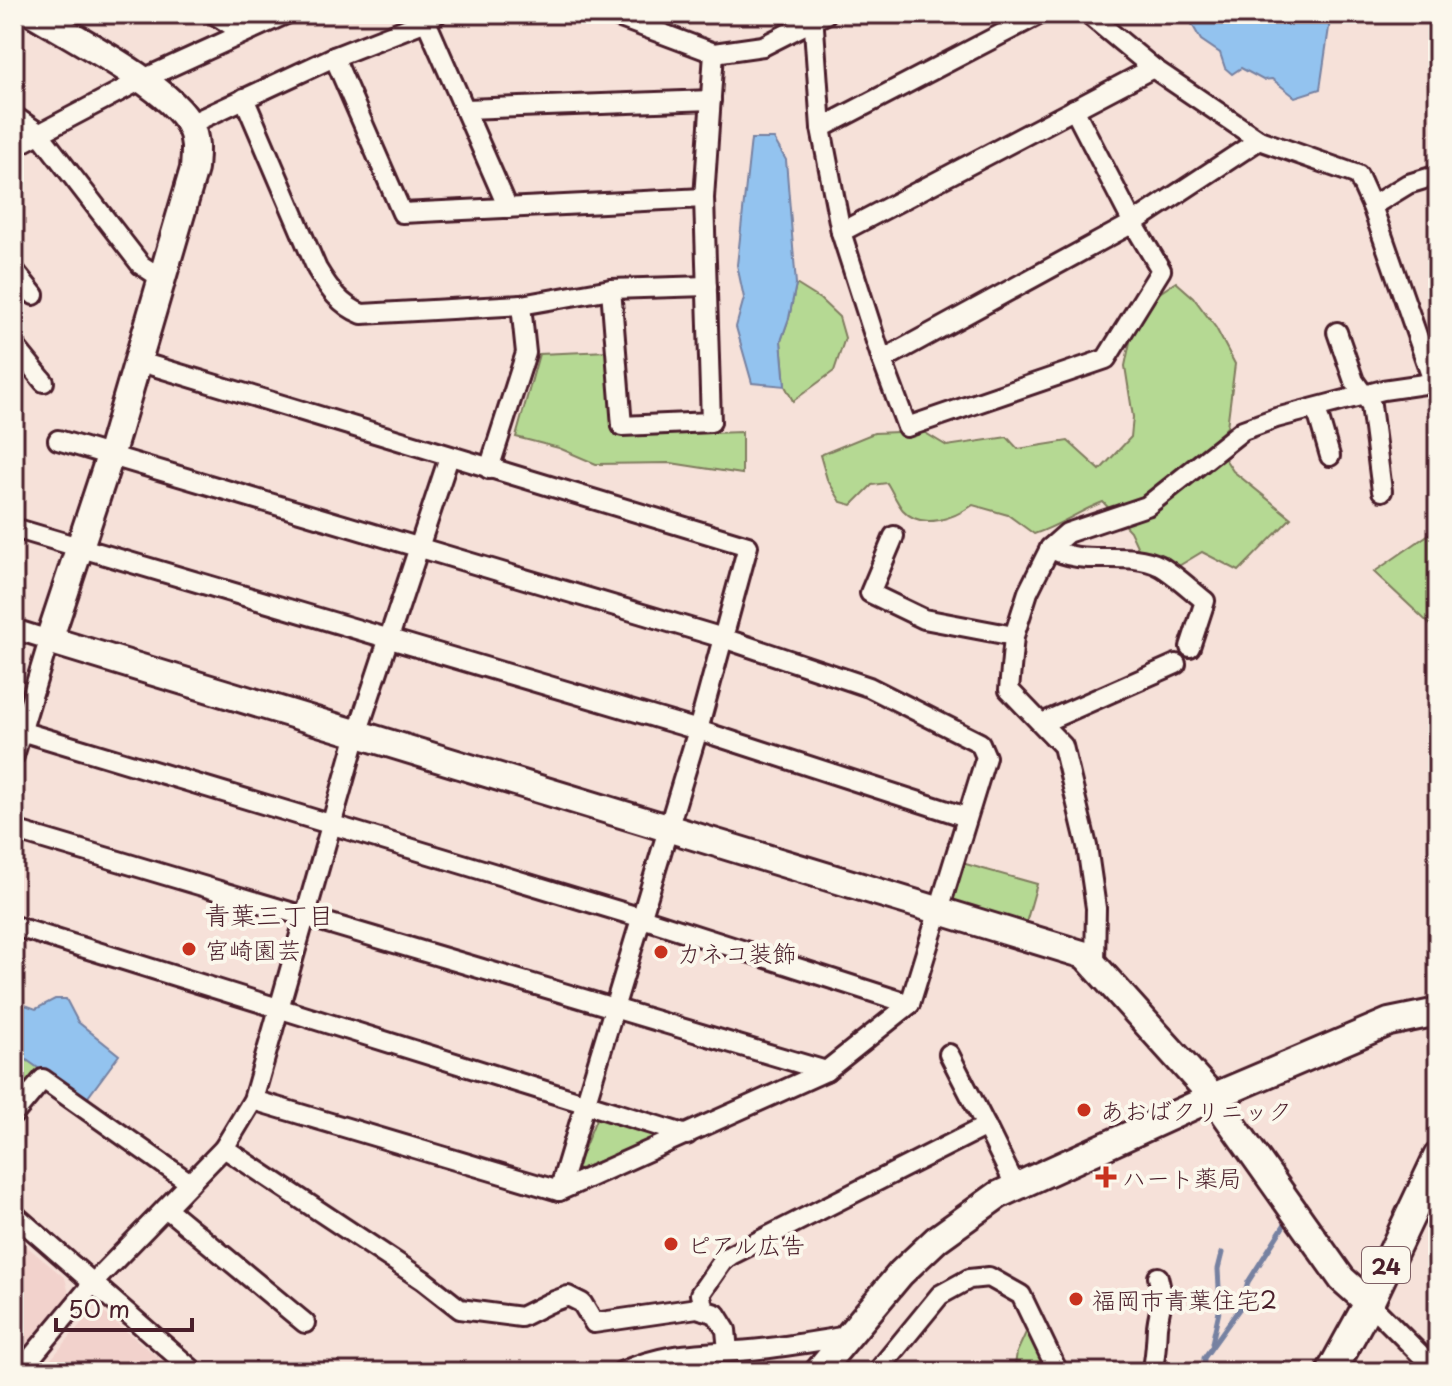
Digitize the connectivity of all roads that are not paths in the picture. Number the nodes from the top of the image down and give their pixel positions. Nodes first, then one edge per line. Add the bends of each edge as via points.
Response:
1 (35, 14) edge
2 (214, 14) edge
3 (286, 14) edge
4 (610, 14) edge
5 (1040, 14) edge
6 (1088, 14) edge
7 (432, 17) edge
8 (817, 17) edge
9 (243, 33) junction
10 (714, 53) junction
11 (334, 57) junction
12 (1153, 68) junction
13 (141, 80) junction
14 (244, 98) junction
15 (711, 100) junction
16 (466, 109) junction
17 (1074, 109) junction
18 (14, 116) edge
19 (190, 124) junction
20 (821, 128) junction
21 (39, 133) junction
22 (1259, 140) junction
23 (14, 147) edge
24 (1438, 175) edge
25 (704, 198) junction
26 (1372, 206) junction
27 (508, 208) junction
28 (1133, 223) junction
29 (841, 232) junction
30 (14, 270) edge
31 (161, 278) junction
32 (707, 286) junction
33 (611, 289) junction
34 (34, 295) dead end
35 (521, 305) junction
36 (1337, 332) dead end
37 (14, 345) edge
38 (882, 360) junction
39 (137, 361) junction
40 (44, 382) dead end
41 (1435, 382) edge
42 (1366, 395) junction
43 (1313, 409) junction
44 (58, 440) dead end
45 (110, 456) junction
46 (1330, 456) dead end
47 (449, 457) junction
48 (489, 469) junction
49 (1382, 491) dead end
50 (14, 528) edge
51 (894, 536) dead end
52 (80, 548) junction
53 (418, 548) junction
54 (1050, 548) junction
55 (14, 629) edge
56 (1014, 636) junction
57 (723, 638) junction
58 (389, 639) junction
59 (49, 640) junction
60 (1190, 647) dead end
61 (1176, 664) dead end
62 (1042, 723) junction
63 (18, 730) edge
64 (698, 730) junction
65 (357, 734) junction
66 (14, 756) edge
67 (966, 817) junction
68 (331, 825) junction
69 (668, 828) junction
70 (14, 830) edge
71 (940, 910) junction
72 (305, 915) junction
73 (642, 918) junction
74 (14, 926) edge
75 (1095, 964) junction
76 (910, 1004) junction
77 (614, 1007) junction
78 (277, 1009) junction
79 (1438, 1012) edge
80 (949, 1054) dead end
81 (826, 1071) junction
82 (1213, 1097) junction
83 (253, 1100) junction
84 (584, 1102) junction
85 (14, 1114) edge
86 (986, 1126) junction
87 (687, 1135) junction
88 (224, 1148) junction
89 (1438, 1157) edge
90 (190, 1183) junction
91 (1016, 1187) junction
92 (559, 1191) junction
93 (166, 1208) junction
94 (14, 1214) edge
95 (1158, 1277) dead end
96 (94, 1282) junction
97 (1369, 1303) junction
98 (704, 1310) junction
99 (305, 1323) dead end
100 (848, 1336) junction
101 (728, 1351) junction
102 (19, 1372) edge
103 (195, 1372) edge
104 (621, 1372) edge
105 (818, 1372) edge
106 (877, 1372) edge
107 (1058, 1372) edge
108 (1152, 1372) edge
109 (1331, 1372) edge
110 (1438, 1372) edge

1 - 13 street
2 - 9 street
3 - 9 street
4 - 10 street
5 - 20 street
6 - 12 street
7 - 11 street
7 - 16 street
8 - 10 street via 763,46
8 - 20 street
9 - 13 street
10 - 15 street
11 - 14 street
11 - 27 street via 402,213
12 - 17 street
12 - 22 street
13 - 19 street via 175,104
13 - 21 street
14 - 19 street
14 - 35 street via 317,269 349,308 362,314
15 - 16 street
15 - 25 street
16 - 27 street
17 - 28 street
17 - 29 street
18 - 21 street
19 - 31 street via 196,142 194,169
20 - 29 street
21 - 23 street
21 - 31 street via 141,265
22 - 26 street via 1358,175
22 - 28 street
24 - 26 street via 1408,184
25 - 27 street
25 - 32 street
26 - 41 street
28 - 38 street
28 - 38 street via 1161,270 1106,359 907,427
29 - 38 street
30 - 34 street
31 - 39 street
32 - 33 street
32 - 33 street via 711,422 622,426
33 - 35 street
35 - 48 street via 526,353
36 - 42 street via 1354,381
37 - 40 street
39 - 45 street
39 - 47 street
41 - 42 street
42 - 43 street
42 - 49 street
43 - 46 street
43 - 54 street via 1243,430 1147,506 1067,533
44 - 45 street
45 - 52 street
45 - 53 street
47 - 48 street
47 - 53 street
48 - 57 street via 748,546
50 - 52 street
51 - 56 street via 870,593 924,619
52 - 58 street
52 - 59 street
53 - 57 street
53 - 58 street
54 - 56 street
54 - 60 street via 1063,556 1159,566 1205,601
55 - 59 street
56 - 62 street via 1009,690
57 - 64 street
57 - 67 street via 869,687 980,743 986,757
58 - 64 street
58 - 65 street
59 - 63 street
59 - 65 street
61 - 62 street
62 - 75 street via 1063,746 1080,811 1096,908
63 - 66 street
63 - 68 street
64 - 67 street
64 - 69 street
65 - 68 street
65 - 69 street
67 - 71 street
68 - 72 street
68 - 73 street
69 - 71 street
69 - 73 street
70 - 72 street
71 - 75 street via 1085,955
71 - 76 street
72 - 77 street
72 - 78 street
73 - 76 street
73 - 77 street
74 - 78 street
75 - 82 street
76 - 81 street
77 - 81 street
77 - 84 street
78 - 83 street
78 - 84 street
79 - 82 street via 1389,1022
80 - 86 street
81 - 87 street
82 - 91 street
82 - 97 street via 1342,1279
83 - 88 street
83 - 92 street
84 - 87 street
84 - 92 street
85 - 90 street via 43,1079
86 - 91 street
86 - 98 street via 731,1255 700,1294
87 - 92 street
88 - 90 street
88 - 98 street via 460,1309 521,1317 568,1296 582,1303 594,1323
89 - 97 main road, 24
90 - 93 street
91 - 100 street via 937,1239
93 - 96 street
93 - 99 street
94 - 96 street
95 - 108 street via 1164,1299
96 - 102 street
96 - 103 street
97 - 109 main road, 24
97 - 110 street
98 - 101 street via 716,1314 726,1330
100 - 101 street
100 - 105 street
101 - 104 street via 688,1352
106 - 107 street via 940,1295 969,1279 989,1277 1021,1295

